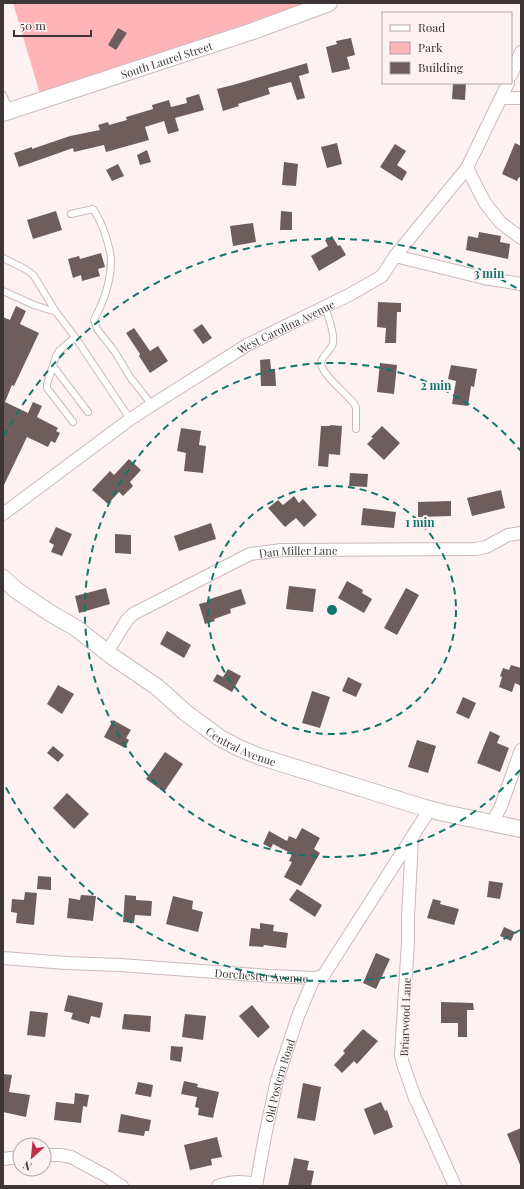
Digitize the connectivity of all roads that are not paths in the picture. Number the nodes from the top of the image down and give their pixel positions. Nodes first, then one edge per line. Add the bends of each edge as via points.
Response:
1 (330, 3) edge
2 (521, 52) edge
3 (512, 73) edge
4 (508, 84) edge
5 (3, 95) edge
6 (502, 98) junction
7 (521, 98) edge
8 (6, 112) edge
9 (467, 168) junction
10 (71, 214) dead end
11 (521, 238) edge
12 (395, 256) junction
13 (3, 258) edge
14 (521, 284) edge
15 (3, 290) edge
16 (325, 307) junction
17 (56, 312) junction
18 (74, 337) junction
19 (53, 366) junction
20 (152, 405) junction
21 (88, 412) dead end
22 (130, 419) junction
23 (73, 422) dead end
24 (356, 429) dead end
25 (3, 514) edge
26 (521, 533) edge
27 (3, 578) edge
28 (107, 652) junction
29 (521, 750) edge
30 (430, 809) junction
31 (492, 824) junction
32 (521, 829) edge
33 (413, 837) junction
34 (3, 958) edge
35 (314, 978) junction
36 (52, 1155) edge
37 (107, 1181) edge
38 (256, 1185) edge
39 (122, 1186) edge
40 (218, 1186) edge
41 (455, 1186) edge

1 - 8 street, South Laurel Street
2 - 3 street
4 - 6 street, West Carolina Avenue
5 - 8 lane
6 - 7 street
6 - 9 street, West Carolina Avenue
9 - 11 street via 485,203 501,223
9 - 12 street, West Carolina Avenue
10 - 20 lane via 93,209 99,217 111,261 101,307 94,320 97,329
12 - 14 street via 484,278
12 - 16 street, West Carolina Avenue via 382,276
13 - 17 lane via 31,273
15 - 17 lane
16 - 20 street, West Carolina Avenue via 247,345
16 - 24 lane via 333,342 322,359 321,366 355,405
17 - 18 lane
18 - 19 lane via 60,351
18 - 22 lane
19 - 21 lane
19 - 23 lane via 47,388
20 - 22 street, West Carolina Avenue
22 - 25 street, West Carolina Avenue
26 - 28 street, Dan Miller Lane via 508,535 486,547 476,549 282,550 250,554 132,614
27 - 28 street, Central Avenue via 16,590 76,628
28 - 30 street, Central Avenue via 157,687 186,714 238,748
29 - 31 street
30 - 31 street, Central Avenue
30 - 33 street, Dorchester Avenue
31 - 32 street, Central Avenue
33 - 35 street, Dorchester Avenue via 323,976
33 - 41 street, Briarwood Lane via 401,1055 415,1098
34 - 35 street, Dorchester Avenue
35 - 38 street, Old Postern Road via 298,1016 277,1080
36 - 37 street via 70,1157
37 - 39 street
38 - 40 street via 235,1182

